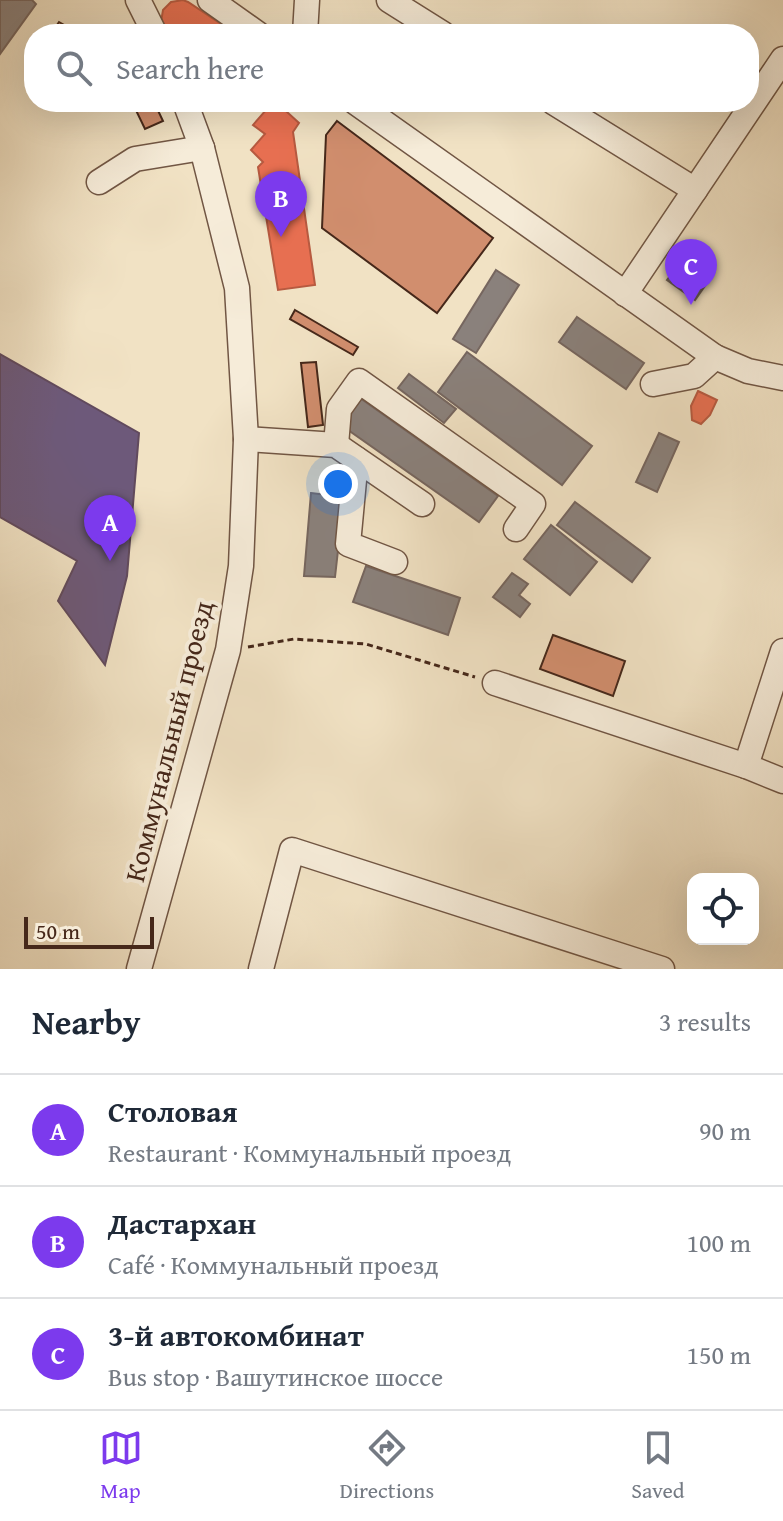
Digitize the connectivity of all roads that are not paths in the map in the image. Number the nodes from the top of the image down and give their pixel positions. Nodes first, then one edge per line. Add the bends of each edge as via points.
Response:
1 (138, 0) edge
2 (210, 0) edge
3 (307, 0) edge
4 (389, 0) edge
5 (150, 24) edge
6 (244, 24) edge
7 (306, 24) edge
8 (427, 24) edge
9 (783, 59) edge
10 (759, 95) edge
11 (189, 112) edge
12 (369, 112) edge
13 (569, 112) edge
14 (747, 112) edge
15 (202, 148) junction
16 (99, 182) dead end
17 (695, 190) junction
18 (625, 294) junction
19 (715, 357) junction
20 (783, 378) edge
21 (653, 384) dead end
22 (246, 439) junction
23 (346, 452) junction
24 (422, 504) dead end
25 (516, 529) dead end
26 (395, 562) dead end
27 (783, 651) edge
28 (495, 683) road end
29 (746, 766) junction
30 (783, 781) edge
31 (139, 969) edge
32 (261, 969) edge
33 (662, 969) edge

1 - 5 street
2 - 6 street
3 - 7 street
4 - 8 street
9 - 10 street
11 - 15 street, Коммунальный проезд
12 - 18 street
13 - 17 street
14 - 17 street
15 - 16 street via 130,152
15 - 22 street, Коммунальный проезд via 237,288
17 - 18 street
18 - 19 street
19 - 20 street
19 - 21 street via 694,376
22 - 23 street
22 - 31 street, Коммунальный проезд via 241,566 228,650
23 - 24 street
23 - 25 street via 339,409 359,381 533,504
23 - 26 street via 348,544
27 - 29 street
28 - 29 street
29 - 30 street
32 - 33 street via 292,850

